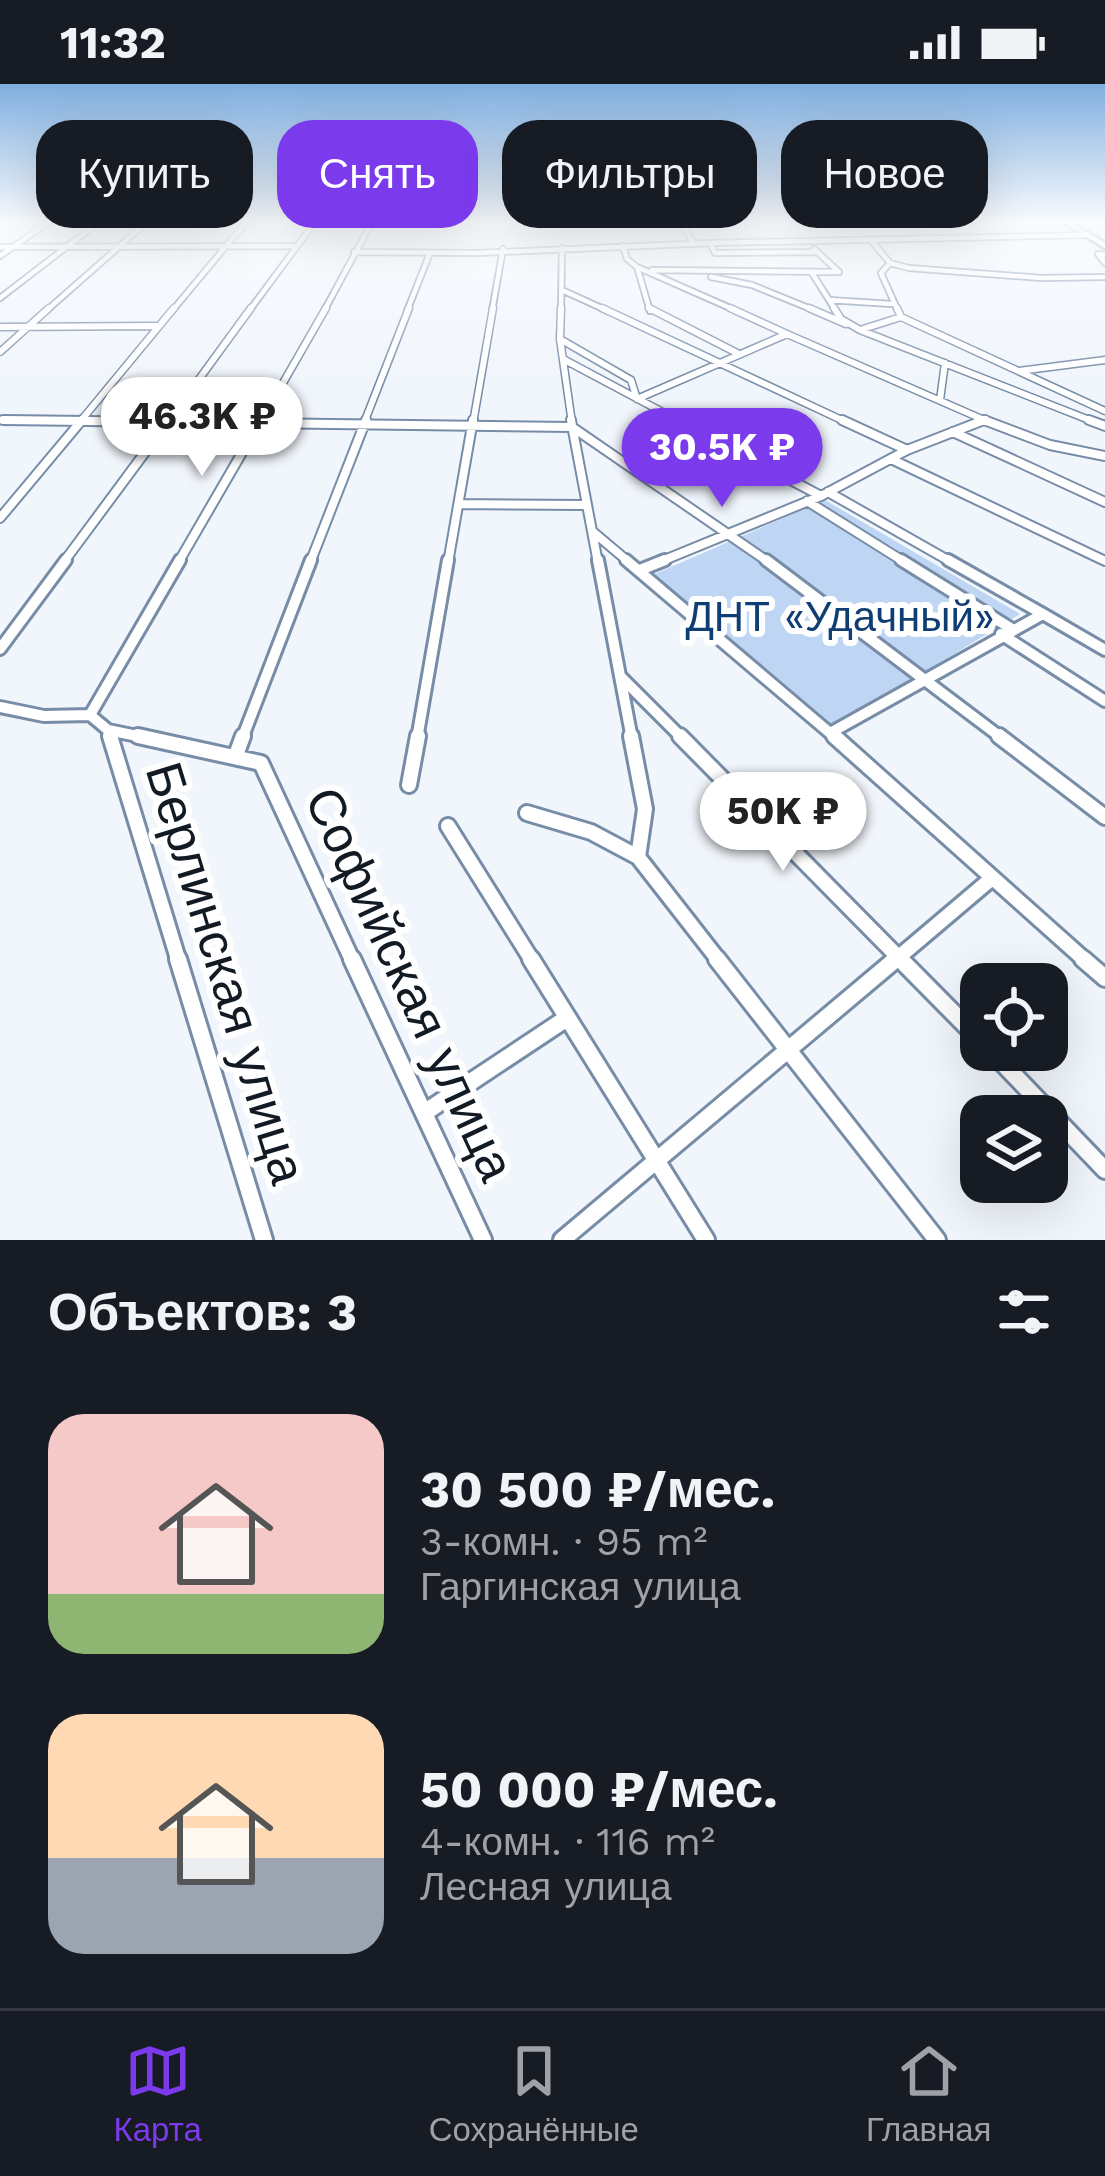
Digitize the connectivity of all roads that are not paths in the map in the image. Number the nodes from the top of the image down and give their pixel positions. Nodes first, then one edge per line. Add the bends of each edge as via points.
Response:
1 (28, 276) edge
2 (86, 276) edge
3 (201, 276) edge
4 (275, 276) edge
5 (345, 276) edge
6 (421, 276) edge
7 (499, 276) edge
8 (563, 276) edge
9 (640, 276) edge
10 (658, 276) edge
11 (705, 276) edge
12 (814, 276) edge
13 (882, 276) edge
14 (1071, 276) edge
15 (1105, 277) edge
16 (564, 291) junction
17 (0, 298) edge
18 (829, 300) junction
19 (892, 304) junction
20 (901, 317) junction
21 (156, 326) junction
22 (0, 327) edge
23 (28, 327) junction
24 (860, 329) junction
25 (787, 334) junction
26 (560, 339) junction
27 (0, 352) edge
28 (739, 353) junction
29 (562, 358) junction
30 (1105, 360) edge
31 (715, 362) junction
32 (945, 363) junction
33 (1017, 371) junction
34 (638, 399) junction
35 (940, 400) junction
36 (1105, 411) edge
37 (986, 419) junction
38 (3, 420) dead end
39 (76, 422) junction
40 (165, 423) junction
41 (260, 423) junction
42 (367, 423) junction
43 (474, 425) junction
44 (572, 427) junction
45 (1105, 427) edge
46 (953, 432) junction
47 (907, 450) junction
48 (1105, 456) edge
49 (891, 459) junction
50 (825, 494) junction
51 (807, 501) junction
52 (1105, 502) edge
53 (460, 504) junction
54 (586, 505) junction
55 (0, 518) edge
56 (592, 531) junction
57 (728, 532) junction
58 (1105, 561) edge
59 (640, 570) junction
60 (1043, 614) junction
61 (1007, 632) junction
62 (0, 649) edge
63 (1105, 650) edge
64 (619, 675) junction
65 (925, 681) junction
66 (1105, 701) edge
67 (0, 707) edge
68 (90, 715) junction
69 (108, 730) junction
70 (830, 734) junction
71 (236, 755) junction
72 (410, 785) dead end
73 (527, 813) dead end
74 (1105, 817) edge
75 (448, 826) dead end
76 (638, 857) junction
77 (991, 879) junction
78 (900, 957) junction
79 (1105, 978) edge
80 (567, 1018) junction
81 (960, 1019) edge
82 (785, 1051) junction
83 (1010, 1071) edge
84 (424, 1113) junction
85 (654, 1158) junction
86 (1105, 1170) edge
87 (264, 1240) edge
88 (483, 1240) edge
89 (562, 1240) edge
90 (706, 1240) edge
91 (937, 1240) edge

1 - 17 street
2 - 23 street
3 - 21 street
4 - 40 street
5 - 41 street
6 - 42 street
7 - 43 street
8 - 16 street
9 - 28 street via 650,314
10 - 25 street
11 - 24 street via 752,285
12 - 18 street
13 - 19 street
14 - 15 street
16 - 26 street
16 - 31 street
18 - 19 street
18 - 24 street
19 - 20 street
20 - 24 street
20 - 33 street
21 - 23 street
21 - 39 street
22 - 23 street
23 - 27 street
24 - 32 street
25 - 28 street
25 - 35 street
26 - 29 street
26 - 34 street via 631,380
28 - 31 street
29 - 34 street
29 - 44 street
30 - 33 street
31 - 34 street
31 - 47 street
32 - 35 street
32 - 45 street
33 - 36 street
34 - 50 street
35 - 37 street
37 - 46 street
37 - 48 street via 1085,459
38 - 39 street
39 - 40 street
39 - 55 street
40 - 41 street
40 - 62 street
41 - 42 street
41 - 68 street
42 - 43 street
42 - 71 street
43 - 44 street
43 - 53 street
44 - 54 street
44 - 57 street
46 - 47 street
46 - 52 street
47 - 49 street
49 - 50 street
49 - 58 street
50 - 51 street
50 - 60 street
51 - 57 street
51 - 61 street
53 - 54 street
53 - 72 street
54 - 56 street
56 - 59 street
56 - 64 street
57 - 59 street
57 - 65 street
59 - 70 street
60 - 61 street
60 - 63 street
61 - 65 street
61 - 66 street
64 - 76 street via 645,808
64 - 78 street
65 - 70 street
65 - 74 street
67 - 68 street
68 - 69 street
69 - 71 street
69 - 87 street, Берлинская улица
70 - 77 street
71 - 84 street, Софийская улица via 261,763
73 - 76 street
75 - 80 street
76 - 82 street
77 - 78 street
77 - 79 street
78 - 81 street
78 - 82 street
80 - 84 street
80 - 85 street
82 - 85 street
82 - 91 street
83 - 86 street
84 - 88 street, Софийская улица
85 - 89 street
85 - 90 street

